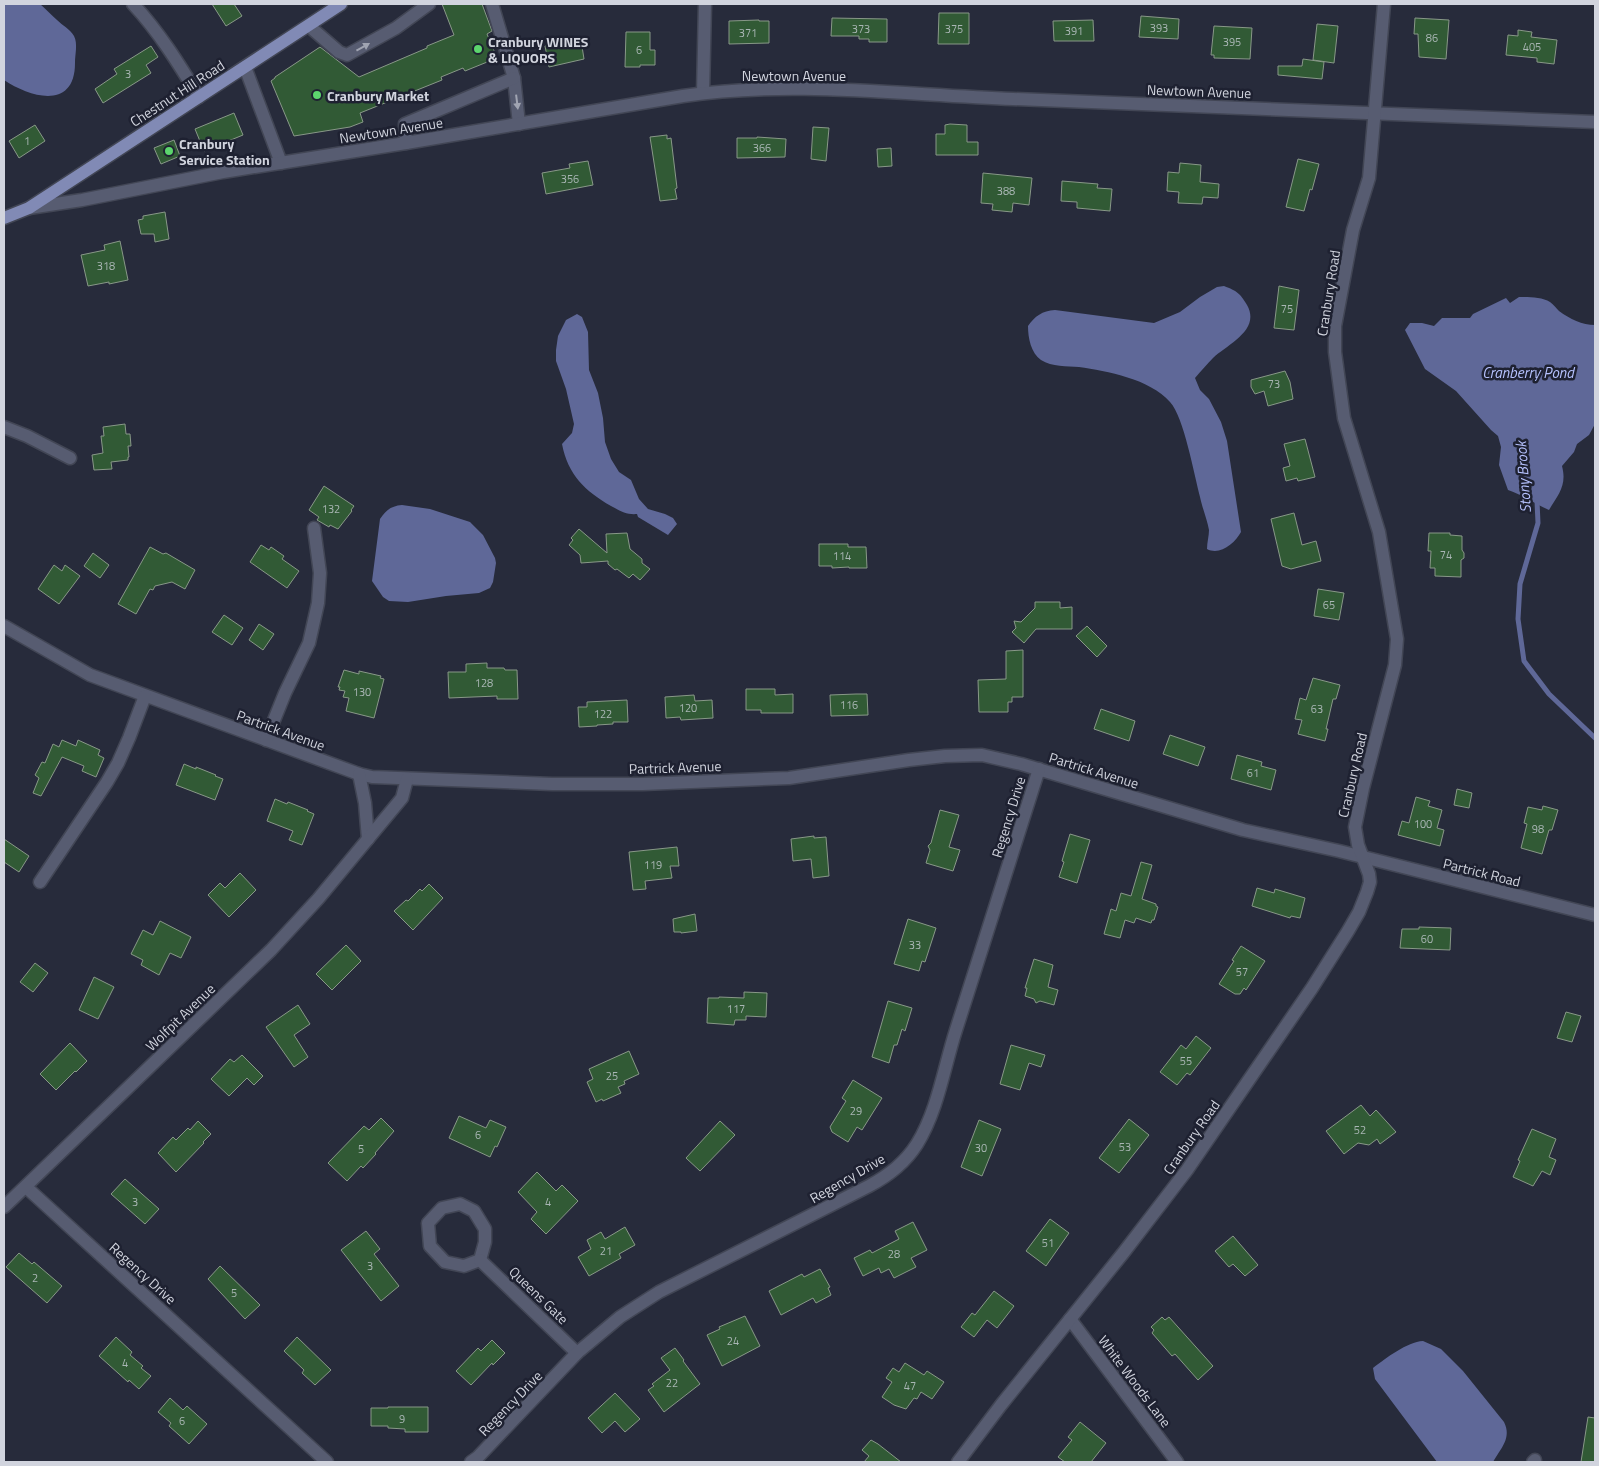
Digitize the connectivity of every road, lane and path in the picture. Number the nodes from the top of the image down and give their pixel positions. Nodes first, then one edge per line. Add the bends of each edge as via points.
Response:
1 (134, 4) edge
2 (341, 4) edge
3 (429, 4) edge
4 (492, 4) edge
5 (705, 4) edge
6 (1384, 4) edge
7 (309, 26) junction
8 (245, 67) junction
9 (514, 78) junction
10 (703, 93) junction
11 (199, 97) junction
12 (1374, 114) junction
13 (1595, 122) edge
14 (519, 124) junction
15 (406, 143) junction
16 (282, 163) junction
17 (29, 208) junction
18 (4, 218) edge
19 (4, 426) edge
20 (70, 458) dead end
21 (314, 528) dead end
22 (4, 626) edge
23 (145, 696) junction
24 (266, 740) junction
25 (1039, 769) junction
26 (359, 774) junction
27 (407, 779) junction
28 (368, 839) junction
29 (1362, 857) junction
30 (40, 882) dead end
31 (1595, 915) edge
32 (26, 1187) junction
33 (4, 1207) edge
34 (480, 1260) junction
35 (1070, 1319) junction
36 (577, 1353) junction
37 (327, 1462) edge
38 (471, 1462) edge
39 (958, 1462) edge
40 (1177, 1462) edge

1 - 11 street
2 - 7 main road, Chestnut Hill Road
7 -> 3 street via 347,55 396,28
4 - 9 street
5 - 10 street
6 - 12 street, Cranbury Road
7 - 8 main road, Chestnut Hill Road
8 - 11 main road, Chestnut Hill Road
8 - 16 street
9 -> 14 street
9 - 15 street via 405,124
10 - 12 street, Newtown Avenue via 806,88
10 - 14 street, Newtown Avenue
11 - 17 main road, Chestnut Hill Road
12 - 13 street, Newtown Avenue
12 - 29 street, Cranbury Road via 1369,178 1353,230 1335,326 1335,352 1344,418 1379,532 1397,639 1396,665 1355,827
14 - 15 street, Newtown Avenue
15 - 16 street, Newtown Avenue
16 - 17 street, Newtown Avenue
17 - 18 main road, Newtown Avenue
19 - 20 street
21 - 24 street via 320,573 318,603 309,643
22 - 23 street, Partrick Avenue via 90,675
23 - 24 street, Partrick Avenue
23 - 30 street via 118,763
24 - 26 street, Partrick Avenue
25 - 27 street, Partrick Avenue via 1000,758 967,755 790,778 750,780 592,785
25 - 29 street, Partrick Avenue via 1243,830
25 - 36 street, Regency Drive via 933,1109 916,1145 885,1178 659,1292 608,1326
26 - 27 street, Partrick Avenue
26 - 28 street
27 - 28 street, Wolfpit Avenue via 402,798
28 - 32 street, Wolfpit Avenue via 271,950
29 - 31 street, Partrick Road
29 - 35 street, Cranbury Road via 1370,882 1359,912 1337,948 1187,1170
32 - 33 street, Wolfpit Avenue
32 - 37 street, Regency Drive
34 - 34 street via 464,1266 445,1262 430,1246 428,1223 442,1208 460,1204 474,1211 485,1229
34 - 36 street, Queens Gate
35 - 39 street, Cranbury Road
35 - 40 street, White Woods Lane
36 - 38 street, Regency Drive

